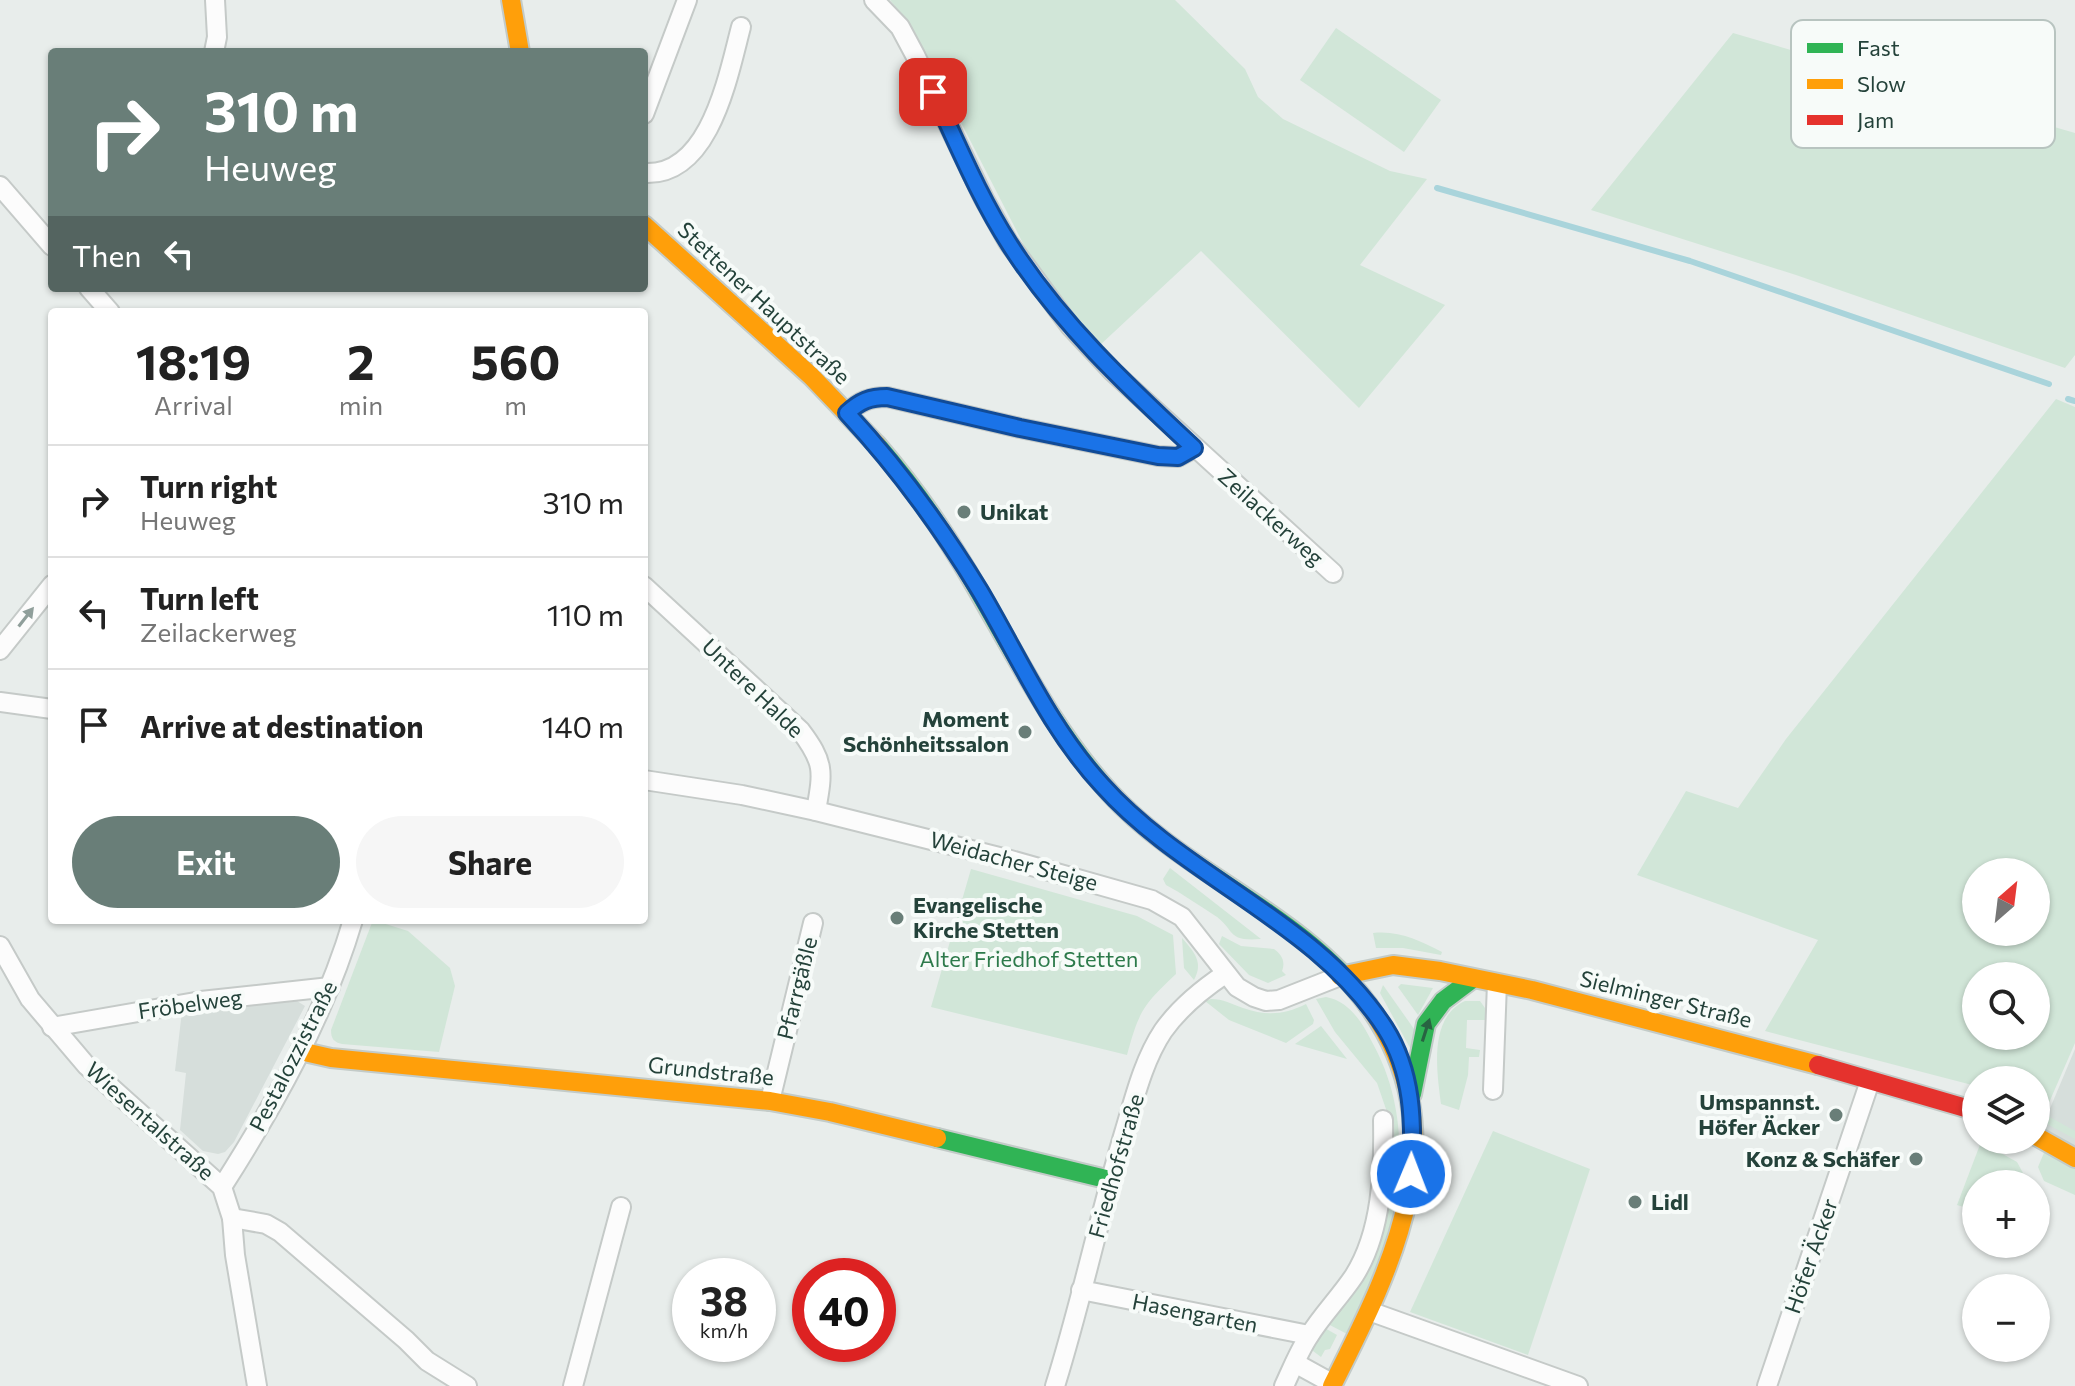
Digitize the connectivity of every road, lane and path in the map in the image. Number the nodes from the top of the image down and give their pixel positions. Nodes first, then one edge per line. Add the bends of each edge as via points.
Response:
1 (215, 0) edge
2 (511, 0) edge
3 (687, 0) edge
4 (874, 0) edge
5 (741, 27) dead end
6 (215, 48) edge
7 (519, 48) edge
8 (648, 103) edge
9 (648, 173) edge
10 (0, 186) edge
11 (648, 229) edge
12 (48, 241) edge
13 (92, 292) edge
14 (106, 308) edge
15 (847, 413) junction
16 (1194, 448) junction
17 (1333, 573) dead end
18 (48, 590) edge
19 (648, 590) edge
20 (0, 650) edge
21 (0, 702) edge
22 (48, 708) edge
23 (648, 781) edge
24 (816, 811) junction
25 (813, 923) dead end
26 (352, 924) edge
27 (0, 946) edge
28 (6, 973) edge
29 (1225, 974) junction
30 (1340, 976) junction
31 (1471, 980) junction
32 (1497, 983) junction
33 (330, 987) junction
34 (52, 1027) junction
35 (300, 1051) junction
36 (1870, 1081) junction
37 (1493, 1090) dead end
38 (1411, 1097) junction
39 (770, 1101) junction
40 (1962, 1107) edge
41 (1383, 1120) dead end
42 (2050, 1144) edge
43 (2075, 1158) edge
44 (1110, 1180) junction
45 (222, 1187) junction
46 (621, 1207) dead end
47 (232, 1218) junction
48 (1081, 1290) junction
49 (1369, 1311) junction
50 (1309, 1335) junction
51 (1295, 1363) junction
52 (1332, 1385) edge
53 (257, 1386) edge
54 (467, 1386) edge
55 (573, 1386) edge
56 (1055, 1386) edge
57 (1284, 1386) edge
58 (1578, 1386) edge
59 (1767, 1386) edge

1 - 6 street
2 - 7 street
3 - 8 street
4 - 16 street, Zeilackerweg via 905,36 984,199 1032,277 1113,372
5 - 9 street via 706,136 674,166
10 - 12 street
11 - 15 street, Stettener Hauptstraße
13 - 14 street
15 - 16 street via 860,401 887,397 1158,456 1178,457
15 - 30 street, Stettener Hauptstraße via 902,473 947,538 1051,717 1102,786 1151,831 1293,933
16 - 17 street, Zeilackerweg
20 -> 18 street
19 - 24 street, Untere Halde via 800,730 817,753 821,771
21 - 22 street
23 - 24 street, Weidacher Steige
24 - 29 street, Weidacher Steige via 1152,900 1182,917
25 - 39 street, Pfarrgäßle
26 - 33 street, Pestalozzistraße
27 - 28 street, Wiesentalstraße
28 - 34 street, Wiesentalstraße
29 - 30 street, Weidacher Steige via 1237,987 1266,1001
29 - 44 street, Friedhofstraße via 1197,993 1162,1033 1139,1084
30 - 31 street, Sielminger Straße via 1393,965
30 - 38 street, Stettener Hauptstraße via 1386,1029
31 - 32 street, Sielminger Straße
38 -> 31 street via 1426,1024 1443,1001
32 - 36 street, Sielminger Straße
32 - 37 street
33 - 34 street, Fröbelweg via 201,1001
33 - 35 street, Pestalozzistraße
34 - 45 street, Wiesentalstraße via 86,1065
35 - 39 street, Grundstraße
35 - 45 street, Pestalozzistraße
36 - 40 street, Sielminger Straße
36 - 59 street, Höfer Äcker
38 - 49 street, Stettener Hauptstraße via 1410,1198 1397,1247
39 - 44 street, Grundstraße
41 - 50 street via 1384,1166 1367,1250 1355,1275
42 - 43 street
44 - 48 street, Friedhofstraße
45 - 47 street, Wiesentalstraße
46 - 55 street
47 - 53 street, Wiesentalstraße
47 - 54 street via 280,1232 427,1361
48 - 50 street, Hasengarten
48 - 56 street, Friedhofstraße
49 - 52 street, Stettener Hauptstraße
49 - 58 street
50 - 51 street
51 - 52 street
51 - 57 street

